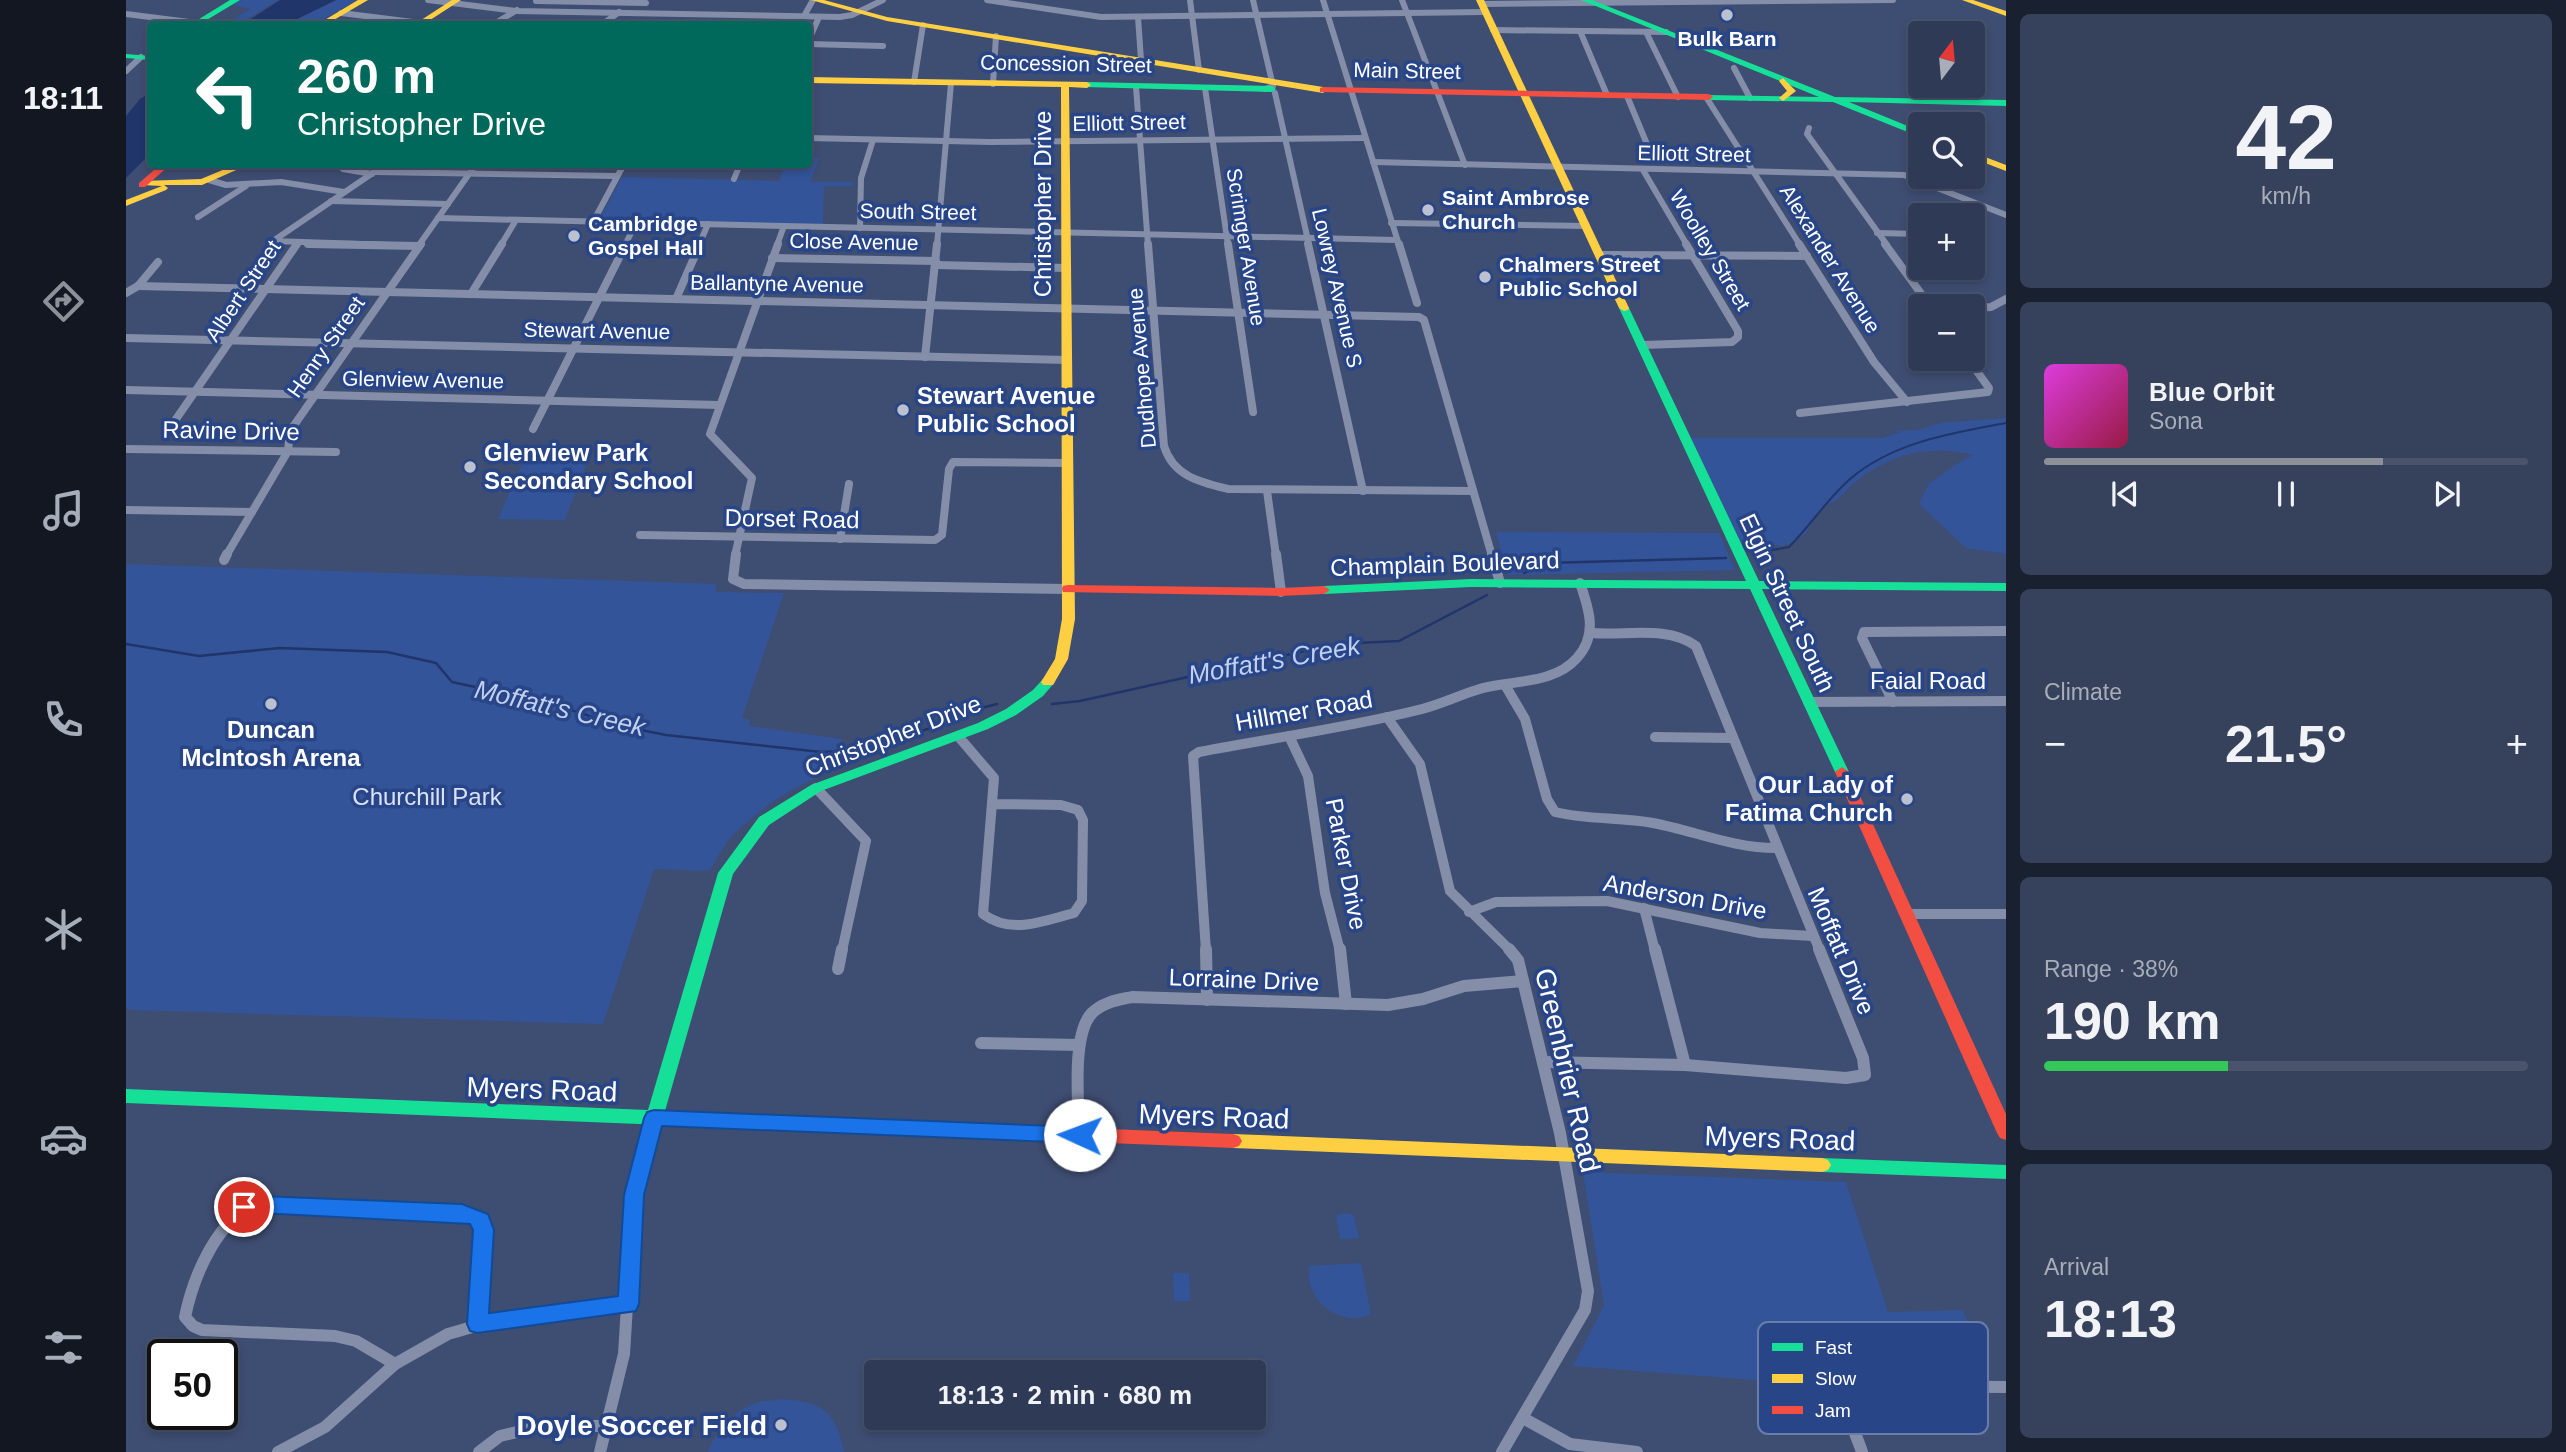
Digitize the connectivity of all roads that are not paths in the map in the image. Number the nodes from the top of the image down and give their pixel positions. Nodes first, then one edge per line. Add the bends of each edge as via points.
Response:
1 (236, 0) edge
2 (364, 0) edge
3 (428, 0) edge
4 (536, 0) edge
5 (814, 0) edge
6 (883, 0) edge
7 (987, 0) edge
8 (1189, 0) edge
9 (1253, 0) edge
10 (1323, 0) edge
11 (1402, 0) edge
12 (1893, 0) edge
13 (1966, 0) edge
14 (1977, 0) edge
15 (570, 1) edge
16 (455, 2) edge
17 (647, 2) edge
18 (1591, 2) edge
19 (1482, 6) edge
20 (516, 11) junction
21 (619, 12) junction
22 (1407, 12) junction
23 (2006, 12) edge
24 (341, 13) junction
25 (641, 13) junction
26 (858, 13) junction
27 (1327, 13) junction
28 (126, 14) edge
29 (696, 14) junction
30 (751, 15) junction
31 (1256, 15) junction
32 (804, 16) junction
33 (819, 17) junction
34 (1138, 17) junction
35 (1192, 17) junction
36 (175, 21) edge
37 (201, 21) edge
38 (327, 21) edge
39 (401, 21) edge
40 (427, 21) edge
41 (499, 21) edge
42 (607, 21) edge
43 (686, 21) edge
44 (748, 21) edge
45 (923, 25) junction
46 (1493, 30) junction
47 (1580, 31) junction
48 (1646, 32) junction
49 (1666, 32) junction
50 (812, 34) edge
51 (996, 36) junction
52 (812, 43) edge
53 (883, 46) dead end
54 (126, 56) edge
55 (147, 56) edge
56 (1141, 60) junction
57 (1734, 68) dead end
58 (1199, 70) junction
59 (126, 71) edge
60 (1784, 79) junction
61 (812, 80) edge
62 (914, 82) junction
63 (951, 83) junction
64 (993, 84) junction
65 (1065, 85) junction
66 (1136, 87) junction
67 (1205, 88) junction
68 (1270, 88) junction
69 (1351, 91) junction
70 (1437, 92) junction
71 (1523, 94) junction
72 (1606, 95) junction
73 (1627, 96) junction
74 (1678, 97) junction
75 (1706, 97) junction
76 (1750, 98) junction
77 (1783, 98) junction
78 (1833, 99) junction
79 (2006, 103) edge
80 (1809, 128) dead end
81 (1908, 129) edge
82 (812, 138) edge
83 (1286, 138) junction
84 (1365, 138) junction
85 (873, 139) junction
86 (1212, 139) junction
87 (1139, 140) junction
88 (945, 141) junction
89 (1065, 141) junction
90 (1649, 149) dead end
91 (1985, 160) edge
92 (1373, 162) junction
93 (1465, 164) junction
94 (1558, 167) junction
95 (162, 168) edge
96 (237, 168) edge
97 (381, 168) edge
98 (473, 168) edge
99 (540, 168) edge
100 (622, 168) edge
101 (738, 168) edge
102 (2006, 168) edge
103 (343, 169) dead end
104 (1643, 170) junction
105 (1754, 172) junction
106 (374, 173) junction
107 (1835, 173) junction
108 (469, 174) junction
109 (536, 175) junction
110 (618, 176) junction
111 (734, 179) dead end
112 (209, 180) junction
113 (145, 183) junction
114 (186, 184) junction
115 (249, 184) junction
116 (344, 192) junction
117 (126, 197) edge
118 (331, 201) junction
119 (126, 203) edge
120 (448, 204) junction
121 (2006, 215) edge
122 (198, 217) dead end
123 (438, 218) junction
124 (516, 220) junction
125 (593, 222) junction
126 (636, 223) junction
127 (1391, 223) junction
128 (708, 224) junction
129 (784, 226) junction
130 (1586, 226) junction
131 (860, 228) junction
132 (938, 229) junction
133 (1066, 233) junction
134 (1877, 233) junction
135 (1147, 234) junction
136 (1908, 234) edge
137 (1227, 236) junction
138 (1308, 238) junction
139 (1396, 240) junction
140 (297, 244) junction
141 (419, 246) junction
142 (1694, 254) junction
143 (1600, 255) junction
144 (1807, 256) junction
145 (772, 258) junction
146 (158, 262) dead end
147 (936, 263) junction
148 (1066, 268) junction
149 (138, 286) junction
150 (265, 289) junction
151 (386, 292) junction
152 (126, 293) edge
153 (471, 294) junction
154 (1921, 294) edge
155 (598, 297) junction
156 (676, 299) junction
157 (2006, 299) edge
158 (756, 301) junction
159 (1417, 303) dead end
160 (931, 305) junction
161 (1985, 307) edge
162 (1067, 308) junction
163 (1153, 310) junction
164 (1239, 312) junction
165 (1325, 314) junction
166 (126, 338) edge
167 (230, 340) junction
168 (351, 343) junction
169 (1643, 345) junction
170 (573, 348) junction
171 (738, 352) junction
172 (925, 357) junction
173 (1067, 360) junction
174 (1977, 371) edge
175 (126, 390) edge
176 (195, 392) junction
177 (315, 395) junction
178 (547, 401) junction
179 (1907, 402) junction
180 (719, 405) junction
181 (1253, 412) dead end
182 (1800, 413) dead end
183 (174, 422) dead end
184 (533, 429) dead end
185 (126, 449) edge
186 (288, 451) junction
187 (336, 452) dead end
188 (1068, 463) junction
189 (849, 484) dead end
190 (1267, 491) junction
191 (1363, 491) junction
192 (1473, 491) junction
193 (126, 510) edge
194 (252, 512) junction
195 (640, 535) dead end
196 (739, 537) junction
197 (840, 539) junction
198 (224, 560) dead end
199 (1500, 583) junction
200 (1580, 583) junction
201 (1755, 585) junction
202 (2006, 587) edge
203 (1068, 589) junction
204 (1281, 592) junction
205 (2006, 631) edge
206 (1592, 633) junction
207 (1505, 685) junction
208 (2006, 701) edge
209 (1808, 702) junction
210 (1893, 702) junction
211 (1387, 717) junction
212 (958, 736) junction
213 (1289, 736) junction
214 (1655, 737) dead end
215 (1732, 738) junction
216 (816, 788) junction
217 (993, 804) junction
218 (1776, 848) junction
219 (1644, 908) junction
220 (1469, 912) junction
221 (1906, 914) junction
222 (2006, 914) edge
223 (1812, 936) junction
224 (838, 969) dead end
225 (1522, 981) junction
226 (1207, 1000) junction
227 (1346, 1004) junction
228 (981, 1043) dead end
229 (1079, 1045) junction
230 (1544, 1062) junction
231 (1685, 1065) junction
232 (126, 1096) edge
233 (654, 1118) junction
234 (2006, 1133) edge
235 (1080, 1135) junction
236 (1564, 1154) junction
237 (2006, 1172) edge
238 (628, 1304) junction
239 (477, 1324) junction
240 (395, 1364) junction
241 (1988, 1387) edge
242 (2006, 1387) edge
243 (1523, 1418) junction
244 (606, 1426) junction
245 (1856, 1434) edge
246 (278, 1452) edge
247 (479, 1452) edge
248 (600, 1452) edge
249 (1503, 1452) edge
250 (1637, 1452) edge
251 (1861, 1452) edge

1 - 37 main road
2 - 24 main road
3 - 16 street
4 - 15 street
4 - 20 street
5 - 26 main road, Main Street
5 - 32 street
6 - 26 street
7 - 34 street via 1096,17
8 - 35 street
9 - 31 street, Lowrey Avenue S
10 - 27 street
11 - 22 street
12 - 18 street
13 - 23 main road
14 - 23 main road
15 - 17 street
16 - 20 street
16 - 40 main road
17 - 25 street
18 - 19 street
18 - 49 main road
19 - 22 street
19 - 46 main road, Elgin Street South
20 - 21 street
20 - 41 street
21 - 25 street
21 - 42 street
22 - 27 street
22 - 70 street
24 - 38 main road
24 - 39 street
25 - 29 street
26 - 33 street
26 - 45 main road, Main Street
27 - 31 street
27 - 69 street
28 - 36 street
29 - 30 street
29 - 43 street
30 - 32 street
30 - 44 street
31 - 35 street
31 - 68 street, Lowrey Avenue S
32 - 33 street
33 - 50 street
34 - 35 street
34 - 56 street
35 - 58 street
45 - 51 main road, Main Street
45 - 62 street
46 - 47 street
46 - 71 main road, Elgin Street South
47 - 48 street
47 - 72 street
48 - 49 street
48 - 74 street
49 - 60 main road
51 - 56 main road, Main Street
51 - 64 street
52 - 53 street
54 - 55 main road
55 - 59 street
56 - 58 main road, Main Street
57 - 76 street
58 - 68 main road, Main Street
60 - 77 main road via 1782,83 1792,92
60 - 78 main road
61 - 62 main road, Concession Street
62 - 63 main road, Concession Street
63 - 64 main road, Concession Street
63 - 88 street
64 - 65 main road, Concession Street
65 - 66 main road, Concession Street
65 - 89 main road, Christopher Drive
66 - 67 main road, Concession Street
66 - 87 street, Dudhope Avenue
67 - 68 main road, Concession Street
67 - 86 street, Scrimger Avenue
68 - 69 main road, Main Street
68 - 83 street, Lowrey Avenue S
69 - 70 main road, Main Street
69 - 84 street
70 - 71 main road, Main Street
70 - 93 street
71 - 72 main road, Main Street
71 - 94 main road, Elgin Street South
72 - 73 main road, Main Street
73 - 74 main road, Main Street
73 - 90 street
74 - 75 main road, Main Street
75 - 76 main road, Main Street
75 - 105 street, Alexander Avenue
76 - 77 main road, Main Street
77 - 78 main road, Main Street
78 - 79 main road, Main Street
78 - 81 main road
80 - 107 street via 1807,134
82 - 85 street, Elliott Street
83 - 84 street, Elliott Street
83 - 86 street, Elliott Street
83 - 138 street, Lowrey Avenue S
84 - 92 street
85 - 88 street, Elliott Street
85 - 131 street via 860,178
86 - 87 street, Elliott Street
86 - 137 street, Scrimger Avenue
87 - 89 street, Elliott Street
87 - 135 street, Dudhope Avenue
88 - 89 street, Elliott Street
88 - 132 street
89 - 133 main road, Christopher Drive
91 - 102 main road
92 - 93 street, Elliott Street
92 - 127 street
93 - 94 street, Elliott Street
94 - 104 street, Elliott Street
94 - 130 main road, Elgin Street South
95 - 113 main road
96 - 112 main road
97 - 106 street, Albert Street
98 - 108 street, Henry Street
99 - 109 street
100 - 110 street
101 - 111 street
103 - 106 street
104 - 105 street, Elliott Street
104 - 142 street, Woolley Street
105 - 107 street, Elliott Street
105 - 144 street, Alexander Avenue
106 - 108 street
106 - 116 street, Albert Street
107 - 121 street, Elliott Street via 1911,176
107 - 134 street
108 - 109 street
108 - 120 street, Henry Street
109 - 110 street
110 - 125 street
112 - 114 main road
112 - 115 street
113 - 114 main road
113 - 117 main road
114 - 119 main road
115 - 116 street via 277,182
115 - 122 street
116 - 118 street, Albert Street
118 - 120 street
118 - 140 street, Albert Street via 273,241
120 - 123 street, Henry Street
123 - 124 street, South Street
123 - 141 street, Henry Street
124 - 125 street, South Street
124 - 153 street
125 - 126 street, South Street
126 - 128 street, South Street
126 - 155 street
127 - 130 street
127 - 139 street
128 - 129 street, South Street
128 - 156 street
129 - 131 street, South Street
129 - 145 street
130 - 143 main road, Elgin Street South
131 - 132 street, South Street
132 - 133 street, South Street
132 - 147 street
133 - 135 street, South Street
133 - 148 main road, Christopher Drive
134 - 136 street
134 - 154 street
135 - 137 street, South Street
135 - 163 street, Dudhope Avenue
137 - 138 street, South Street
137 - 164 street, Scrimger Avenue
138 - 139 street, South Street
138 - 165 street, Lowrey Avenue S
139 - 159 street
140 - 141 street
140 - 150 street, Albert Street
141 - 151 street, Henry Street
142 - 143 street
142 - 144 street
142 - 169 street, Woolley Street via 1738,337 1732,342
143 - 169 main road, Elgin Street South
144 - 179 street, Alexander Avenue via 1874,362
145 - 147 street, Close Avenue
145 - 158 street
146 - 149 street
147 - 148 street, Close Avenue
147 - 160 street
148 - 162 main road, Christopher Drive
149 - 150 street, Ballantyne Avenue
149 - 152 street
150 - 151 street, Ballantyne Avenue
150 - 167 street, Albert Street
151 - 153 street, Ballantyne Avenue
151 - 168 street, Henry Street
153 - 155 street, Ballantyne Avenue
155 - 156 street, Ballantyne Avenue
155 - 170 street
156 - 158 street, Ballantyne Avenue
157 - 161 street
158 - 160 street, Ballantyne Avenue
158 - 171 street
160 - 162 street, Ballantyne Avenue
160 - 172 street
162 - 163 street, Ballantyne Avenue
162 - 173 main road, Christopher Drive
163 - 164 street, Ballantyne Avenue
163 - 190 street, Dudhope Avenue via 1168,459 1203,484
164 - 165 street, Ballantyne Avenue
164 - 181 street, Scrimger Avenue
165 - 191 street, Lowrey Avenue S
165 - 192 street, Ballantyne Avenue via 1424,320
166 - 167 street, Stewart Avenue
167 - 168 street, Stewart Avenue
167 - 176 street, Albert Street
168 - 170 street, Stewart Avenue
168 - 177 street, Henry Street
169 - 201 main road, Elgin Street South
170 - 171 street, Stewart Avenue
170 - 178 street
171 - 172 street, Stewart Avenue
171 - 180 street
172 - 173 street, Stewart Avenue
173 - 188 main road, Christopher Drive
174 - 179 street via 1988,391
175 - 176 street, Glenview Avenue
176 - 177 street, Glenview Avenue
176 - 183 street, Albert Street
177 - 178 street, Glenview Avenue
177 - 186 street, Henry Street via 290,431
178 - 180 street, Glenview Avenue
178 - 184 street
179 - 182 street
180 - 196 street via 710,434 752,478
185 - 186 street, Ravine Drive
186 - 187 street, Ravine Drive
186 - 194 street, Henry Street
188 - 197 street, Dorset Road via 953,462 942,535 935,540
188 - 203 main road, Christopher Drive
189 - 197 street
190 - 191 street, Dudhope Avenue
190 - 204 street
191 - 192 street, Dudhope Avenue
192 - 199 street
193 - 194 street
194 - 198 street, Henry Street
195 - 196 street, Dorset Road
196 - 197 street, Dorset Road
196 - 203 street, Champlain Boulevard via 731,575 740,583
199 - 200 main road, Champlain Boulevard
199 - 204 main road, Champlain Boulevard
200 - 201 main road, Champlain Boulevard
200 - 206 street via 1591,612
201 - 202 main road, Champlain Boulevard
201 - 209 main road, Elgin Street South
203 - 204 main road, Champlain Boulevard
203 - 212 main road, Christopher Drive via 1067,640 1055,674 1020,707
205 - 210 street via 1864,632 1862,638
206 - 207 street, Hillmer Road via 1569,666 1545,677
206 - 215 street, Moffatt Drive via 1689,638
207 - 211 street, Hillmer Road
207 - 218 street via 1525,719 1547,799 1555,812 1575,818 1651,822 1748,847
208 - 210 street, Faial Road
209 - 210 street, Faial Road
209 - 221 main road, Elgin Street South
211 - 213 street, Hillmer Road
211 - 220 street, Greenbrier Road via 1420,764 1445,881
212 - 216 main road, Christopher Drive
212 - 217 street via 994,778
213 - 226 street, Hillmer Road via 1194,756
213 - 227 street, Parker Drive via 1308,776
214 - 215 street
215 - 218 street, Moffatt Drive
216 - 224 street via 866,841
216 - 233 main road, Christopher Drive via 764,821 726,873
217 - 217 street via 983,914 1012,927 1074,913 1082,901 1083,820 1078,810 1061,804
218 - 223 street, Moffatt Drive
219 - 220 street, Anderson Drive via 1607,901 1507,901
219 - 223 street, Anderson Drive via 1760,933
219 - 231 street
220 - 225 street, Greenbrier Road via 1509,948 1518,960
221 - 222 street
221 - 234 main road, Elgin Street South
223 - 231 street, Moffatt Drive via 1863,1058 1865,1075 1846,1078
225 - 227 street, Lorraine Drive via 1464,986 1406,1003
225 - 230 street, Greenbrier Road
226 - 227 street, Lorraine Drive
226 - 229 street, Lorraine Drive via 1114,999 1085,1020
228 - 229 street
229 - 235 street, Lorraine Drive
230 - 231 street, Moffatt Drive
230 - 236 street, Greenbrier Road
232 - 233 main road, Myers Road
233 - 235 main road, Myers Road
233 - 238 street, Christopher Drive via 634,1195
235 - 236 main road, Myers Road
236 - 237 main road, Myers Road
236 - 243 street, Greenbrier Road via 1588,1297 1585,1310
238 - 239 street
238 - 244 street, Christopher Drive via 624,1354
239 - 240 street via 435,1340
239 - 240 street via 484,1230 476,1216 252,1205 230,1216 188,1302 186,1317 193,1326 335,1336 356,1341
240 - 246 street via 341,1415
241 - 242 street
243 - 249 street, Greenbrier Road
243 - 250 street via 1570,1444
244 - 247 street via 543,1426 500,1436
244 - 248 street, Christopher Drive
245 - 251 street

